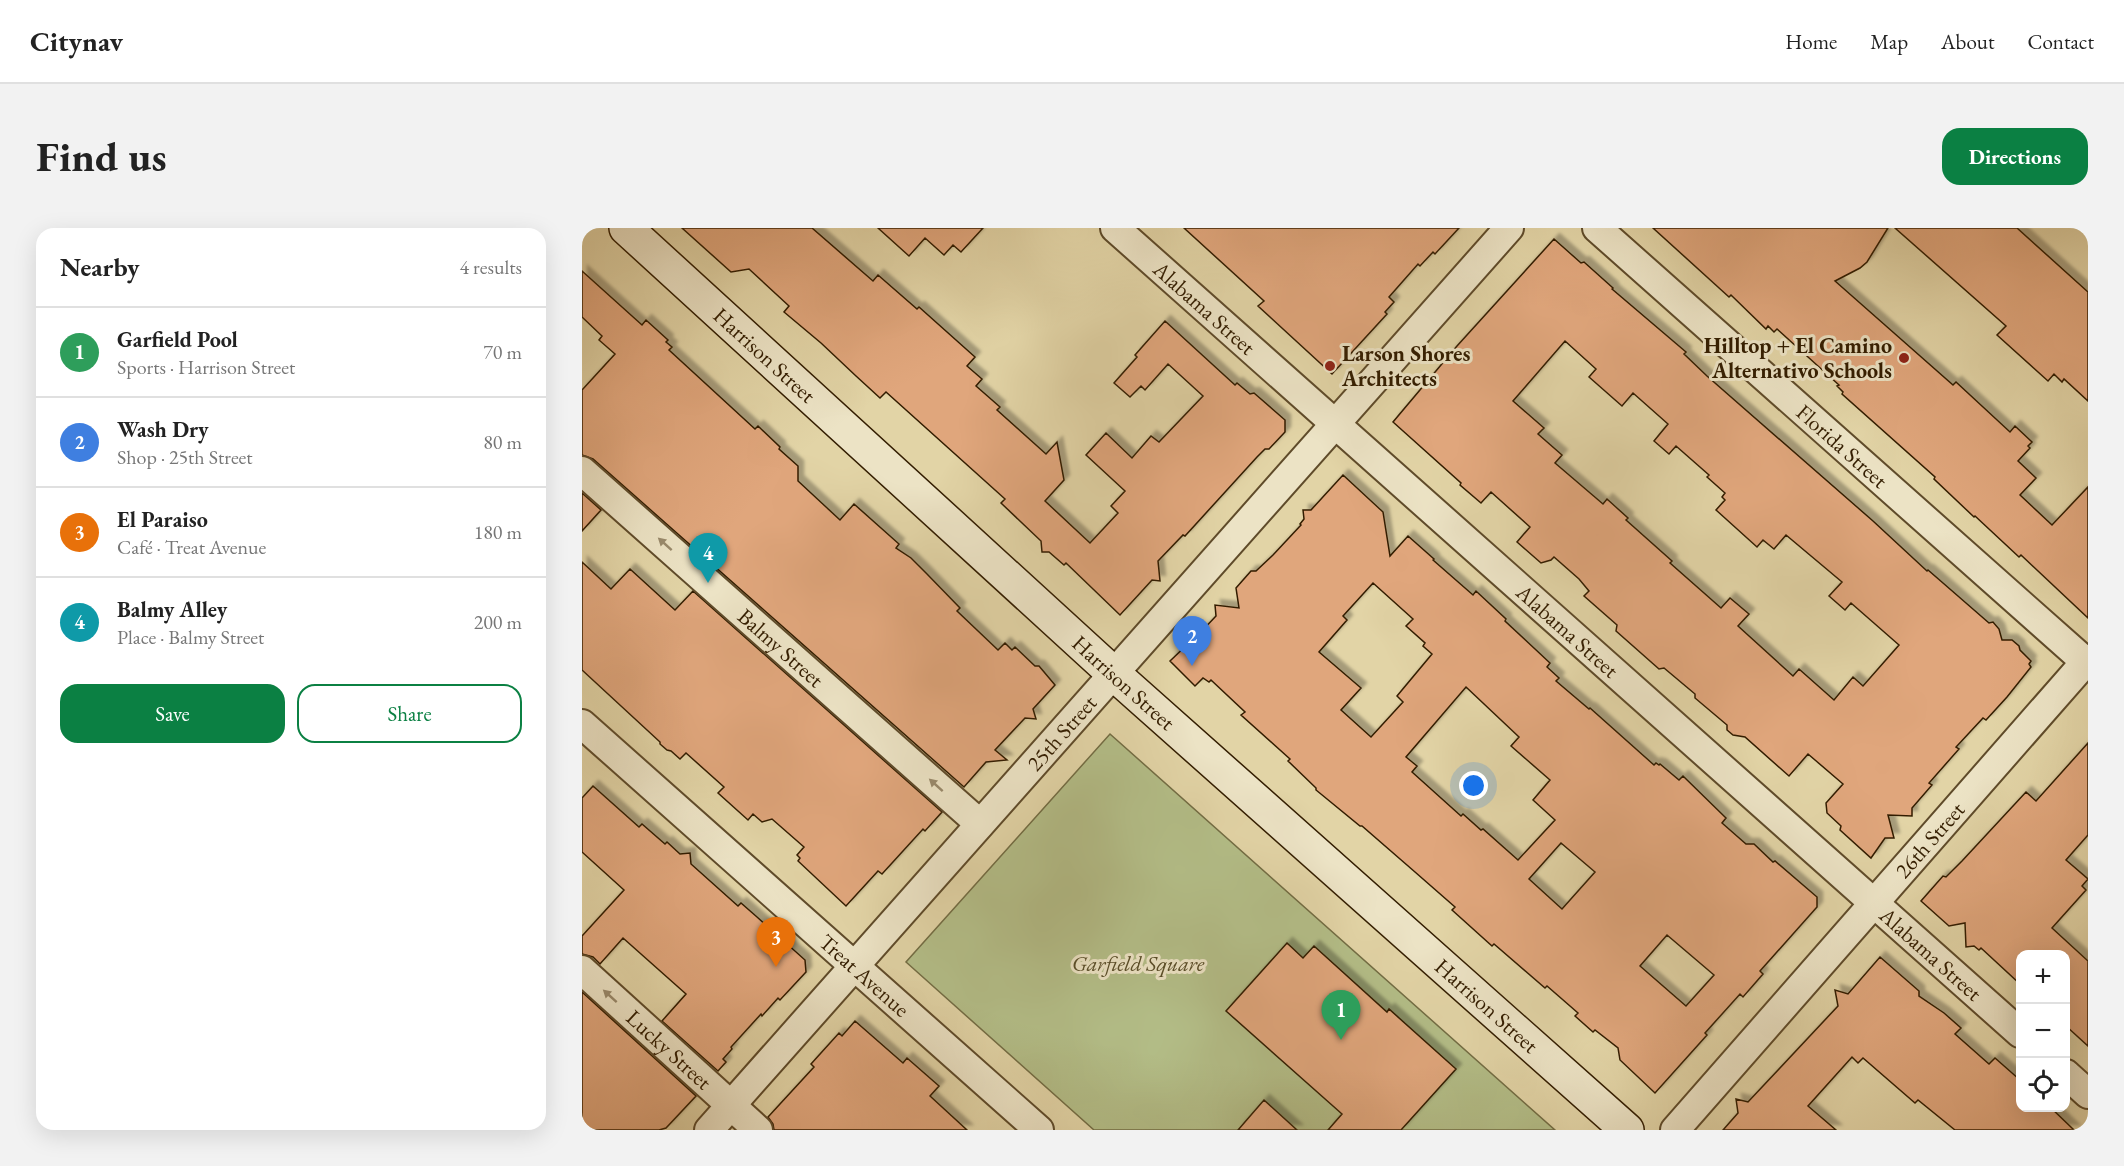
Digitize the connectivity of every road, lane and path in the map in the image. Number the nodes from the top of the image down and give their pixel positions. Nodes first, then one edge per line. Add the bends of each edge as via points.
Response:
1 (626, 228) edge
2 (1115, 228) edge
3 (1509, 228) edge
4 (1597, 228) edge
5 (1335, 424) junction
6 (582, 471) edge
7 (2087, 662) edge
8 (1114, 674) junction
9 (582, 724) edge
10 (980, 824) junction
11 (1875, 903) junction
12 (854, 966) junction
13 (582, 970) edge
14 (2016, 1029) edge
15 (2070, 1078) edge
16 (2088, 1094) edge
17 (731, 1105) junction
18 (709, 1130) edge
19 (758, 1130) edge
20 (1039, 1130) edge
21 (1627, 1130) edge
22 (1675, 1130) edge

1 - 8 street, Harrison Street
2 - 5 street, Alabama Street
3 - 5 street, 25th Street
4 - 7 street, Florida Street
5 - 8 street, 25th Street
5 - 11 street, Alabama Street
10 -> 6 street, Balmy Street
7 - 11 street, 26th Street
8 - 10 street, 25th Street
8 - 21 street, Harrison Street
9 - 12 street, Treat Avenue
10 - 12 street, 25th Street
11 - 14 street, Alabama Street
11 - 22 street, 26th Street
12 - 17 street, 25th Street
12 - 20 street, Treat Avenue
17 -> 13 street, Lucky Street
15 - 16 street
17 - 18 street, 25th Street
17 - 19 street, Lucky Street

